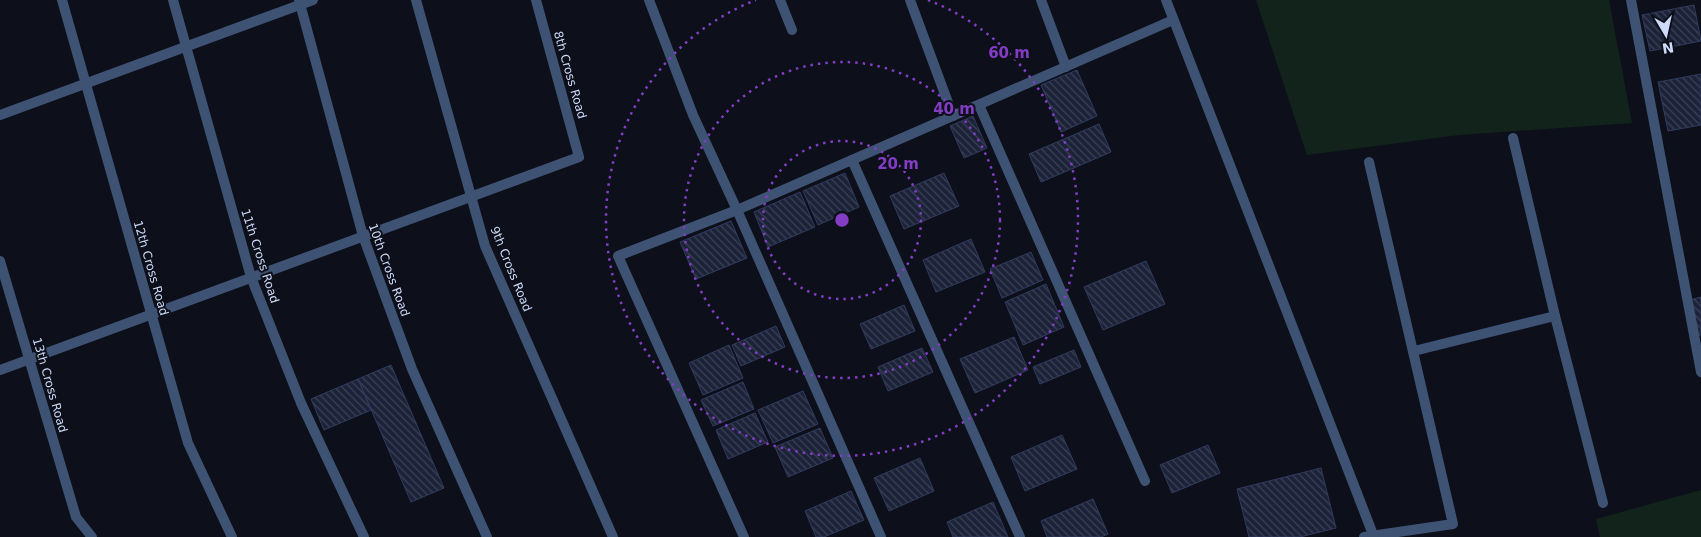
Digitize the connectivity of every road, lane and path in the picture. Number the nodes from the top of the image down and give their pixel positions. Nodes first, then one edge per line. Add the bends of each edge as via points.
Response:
1 (62, 0) edge
2 (173, 0) edge
3 (313, 0) edge
4 (416, 0) edge
5 (536, 0) edge
6 (649, 0) edge
7 (780, 0) edge
8 (910, 0) edge
9 (1041, 0) edge
10 (1166, 0) edge
11 (1630, 0) edge
12 (299, 2) edge
13 (1174, 20) junction
14 (792, 30) dead end
15 (186, 47) junction
16 (1066, 66) junction
17 (85, 84) junction
18 (978, 105) junction
19 (0, 115) edge
20 (953, 116) junction
21 (1513, 138) dead end
22 (852, 160) junction
23 (1369, 162) dead end
24 (472, 196) junction
25 (738, 210) junction
26 (363, 236) junction
27 (0, 261) edge
28 (251, 277) junction
29 (151, 314) junction
30 (1555, 316) junction
31 (1414, 351) junction
32 (29, 359) junction
33 (0, 370) edge
34 (1701, 372) edge
35 (1145, 481) dead end
36 (1603, 502) dead end
37 (1371, 536) edge
38 (92, 537) edge
39 (232, 537) edge
40 (364, 537) edge
41 (487, 537) edge
42 (613, 537) edge
43 (744, 537) edge
44 (881, 537) edge
45 (1020, 537) edge

1 - 17 street, 12th Cross Road
2 - 15 street, 11th Cross Road
3 - 12 street
4 - 24 street, 9th Cross Road
5 - 24 street, 8th Cross Road via 580,157
6 - 25 street via 694,115
7 - 14 street
8 - 20 street
9 - 16 street
10 - 13 street
11 - 34 street
12 - 15 street
12 - 26 street, 10th Cross Road
13 - 16 street
13 - 37 street
15 - 17 street
15 - 28 street, 11th Cross Road
16 - 18 street
17 - 19 street
17 - 29 street, 12th Cross Road
18 - 20 street
18 - 35 street
20 - 22 street
21 - 30 street
22 - 25 street
22 - 45 street
23 - 31 street
24 - 26 street
24 - 42 street, 9th Cross Road via 486,246
25 - 43 street via 618,256
25 - 44 street
26 - 28 street
26 - 41 street, 10th Cross Road via 412,369
27 - 32 street, 13th Cross Road
28 - 29 street
28 - 40 street, 11th Cross Road via 301,403
29 - 32 street
29 - 39 street, 12th Cross Road via 188,443
30 - 31 street
30 - 36 street
31 - 37 street via 1454,524
32 - 33 street
32 - 38 street, 13th Cross Road via 76,517

